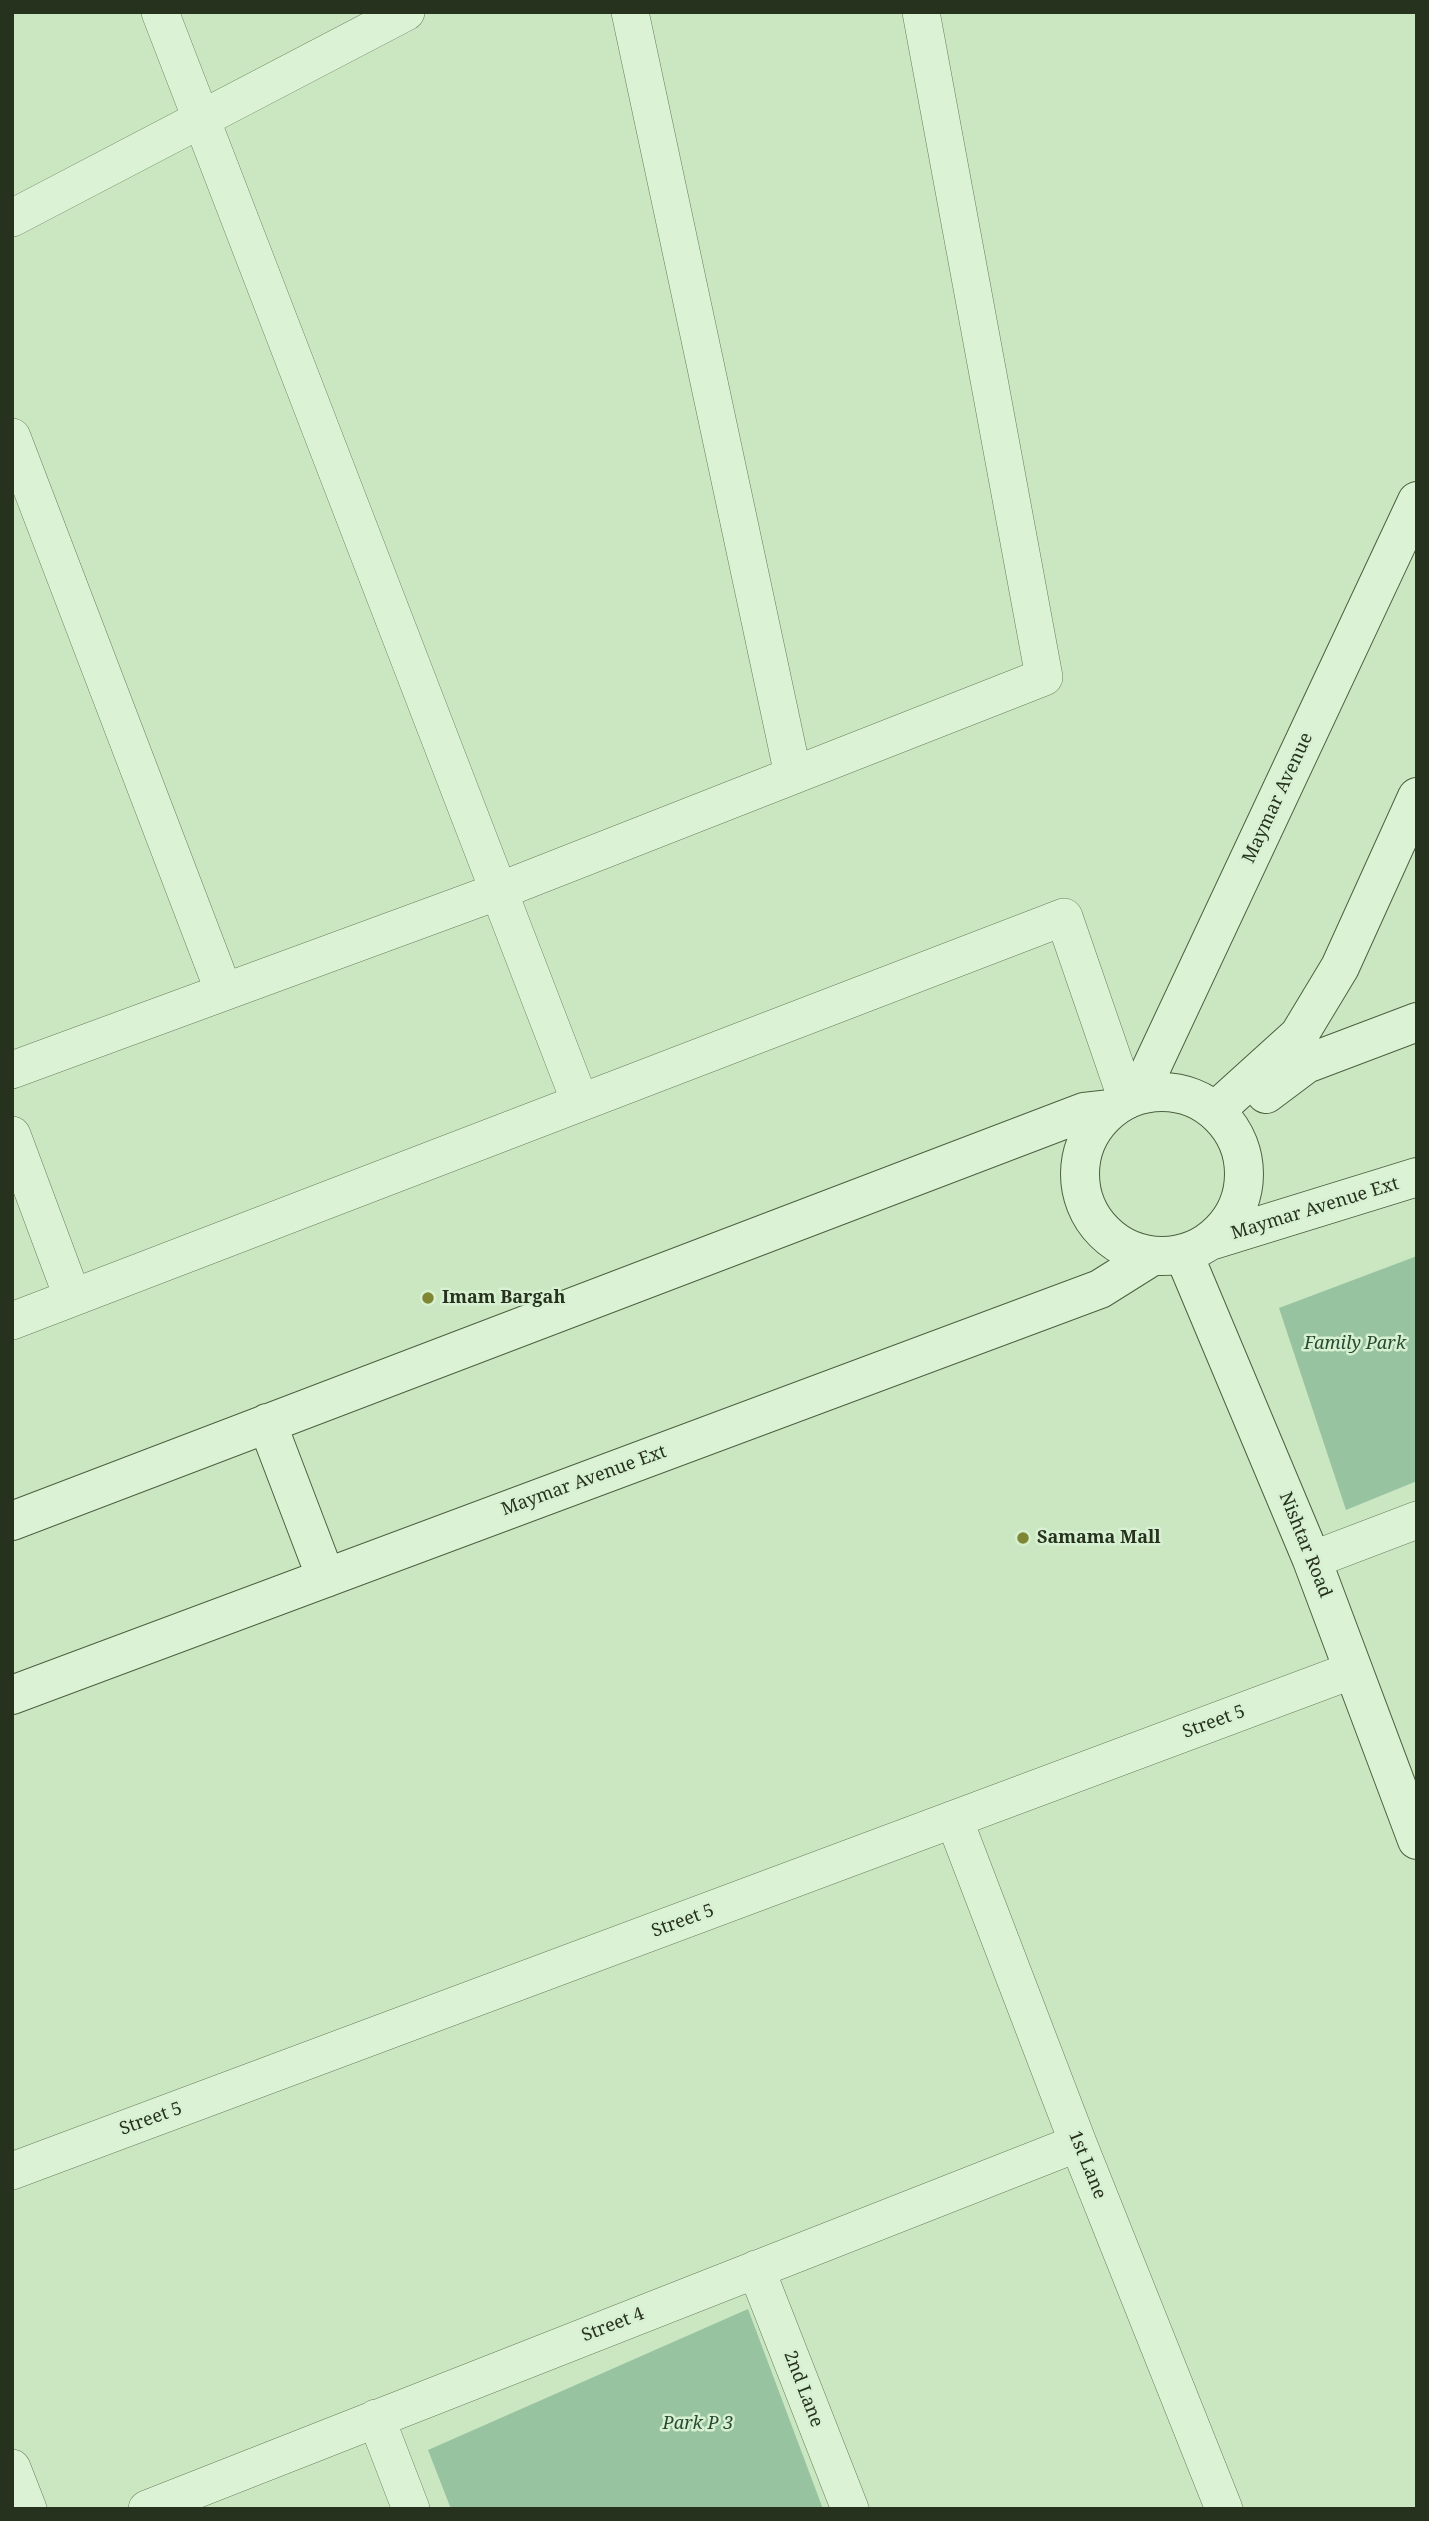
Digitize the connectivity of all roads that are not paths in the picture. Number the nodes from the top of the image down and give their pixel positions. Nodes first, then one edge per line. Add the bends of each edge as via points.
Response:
1 (160, 12) edge
2 (406, 12) edge
3 (631, 12) edge
4 (921, 12) edge
5 (201, 120) junction
6 (12, 218) edge
7 (12, 437) edge
8 (1417, 501) edge
9 (793, 775) junction
10 (1417, 797) edge
11 (499, 891) junction
12 (224, 992) junction
13 (1417, 1022) edge
14 (12, 1070) edge
15 (1126, 1101) junction
16 (580, 1102) junction
17 (1221, 1117) junction
18 (12, 1135) edge
19 (1417, 1177) edge
20 (1182, 1251) junction
21 (72, 1296) junction
22 (12, 1321) edge
23 (267, 1423) junction
24 (1417, 1520) edge
25 (12, 1521) edge
26 (1312, 1560) junction
27 (326, 1578) junction
28 (1353, 1670) junction
29 (12, 1695) edge
30 (954, 1819) junction
31 (1417, 1840) edge
32 (1079, 2143) junction
33 (12, 2171) edge
34 (757, 2269) junction
35 (376, 2418) junction
36 (12, 2468) edge
37 (28, 2509) edge
38 (147, 2509) edge
39 (411, 2509) edge
40 (850, 2509) edge
41 (1224, 2509) edge

1 - 5 street
2 - 5 street
3 - 9 street
4 - 9 street via 1044,677
5 - 6 street
5 - 11 street
7 - 12 street
8 - 15 main road, Maymar Avenue
9 - 11 street
10 - 17 main road via 1340,967 1299,1035
11 - 12 street
11 - 16 street
12 - 14 street
13 - 17 main road via 1306,1065
15 - 16 street via 1064,917
15 - 17 main road via 1172,1091 1203,1101
15 - 20 main road via 1089,1133 1079,1164 1082,1197 1096,1226 1120,1247
15 - 23 main road via 1084,1112
16 - 21 street
17 - 20 main road via 1242,1152 1244,1184 1234,1215
18 - 21 street
19 - 20 main road, Maymar Avenue Ext
20 - 26 main road, Nishtar Road
20 - 27 main road, Maymar Avenue Ext via 1100,1289
21 - 22 street
23 - 25 main road
23 - 27 main road
24 - 26 street
26 - 28 main road, Nishtar Road
27 - 29 main road, Maymar Avenue Ext
28 - 30 street, Street 5
28 - 31 main road, Nishtar Road
30 - 32 street, 1st Lane
30 - 33 street, Street 5
32 - 34 street, Street 4
32 - 41 street, 1st Lane
34 - 35 street, Street 4
34 - 40 street, 2nd Lane
35 - 38 street, Street 4
35 - 39 street
36 - 37 street

